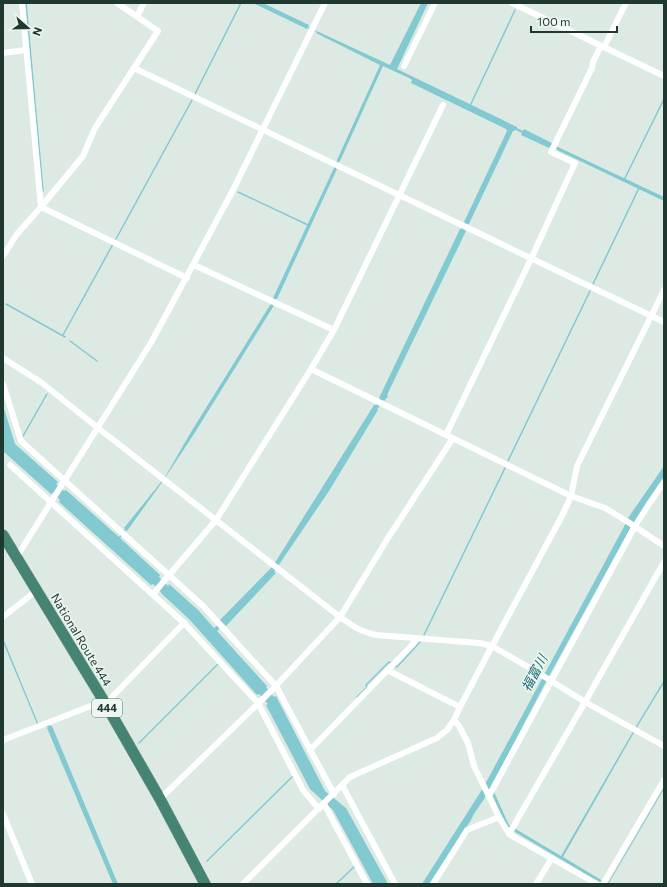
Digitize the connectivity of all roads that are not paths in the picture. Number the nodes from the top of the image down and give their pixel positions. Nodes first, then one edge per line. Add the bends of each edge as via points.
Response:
1 (22, 3) edge
2 (117, 3) edge
3 (144, 3) edge
4 (325, 3) edge
5 (435, 3) edge
6 (512, 3) edge
7 (626, 3) edge
8 (136, 16) junction
9 (602, 46) junction
10 (26, 50) junction
11 (3, 53) edge
12 (404, 66) dead end
13 (134, 68) junction
14 (664, 76) edge
15 (443, 105) dead end
16 (263, 130) junction
17 (399, 195) junction
18 (41, 207) junction
19 (3, 256) edge
20 (531, 259) junction
21 (194, 265) junction
22 (187, 278) junction
23 (664, 290) edge
24 (652, 316) junction
25 (664, 322) edge
26 (334, 330) junction
27 (3, 358) edge
28 (311, 369) junction
29 (3, 384) edge
30 (98, 428) junction
31 (446, 435) junction
32 (453, 438) junction
33 (10, 465) dead end
34 (664, 482) edge
35 (64, 483) junction
36 (571, 496) junction
37 (52, 501) junction
38 (216, 520) junction
39 (632, 524) junction
40 (3, 535) edge
41 (664, 546) edge
42 (16, 558) junction
43 (664, 562) edge
44 (167, 578) junction
45 (36, 591) junction
46 (155, 592) junction
47 (3, 617) edge
48 (340, 617) junction
49 (184, 623) junction
50 (416, 638) junction
51 (492, 646) junction
52 (387, 670) junction
53 (550, 680) junction
54 (274, 688) junction
55 (260, 701) junction
56 (585, 702) junction
57 (105, 703) junction
58 (460, 707) junction
59 (454, 720) junction
60 (3, 740) edge
61 (664, 746) edge
62 (310, 750) junction
63 (664, 780) edge
64 (342, 785) junction
65 (490, 793) junction
66 (333, 794) junction
67 (160, 799) junction
68 (321, 807) junction
69 (3, 814) edge
70 (499, 817) junction
71 (511, 830) junction
72 (552, 858) junction
73 (32, 884) edge
74 (205, 884) edge
75 (243, 884) edge
76 (367, 884) edge
77 (395, 884) edge
78 (433, 884) edge
79 (536, 884) edge
80 (597, 884) edge
81 (603, 884) edge

1 - 10 street
2 - 8 street
3 - 8 street
4 - 16 street
5 - 12 street
6 - 9 street
7 - 9 street
8 - 13 street via 158,31
9 - 14 street
9 - 20 street via 551,152 574,163
10 - 11 street
10 - 18 street
13 - 16 street
13 - 18 street via 95,128 83,156
15 - 17 street
16 - 17 street
16 - 21 street
17 - 20 street
17 - 26 street
18 - 19 street via 17,234
18 - 22 street
20 - 24 street
20 - 31 street
21 - 22 street
21 - 26 street
22 - 30 street via 152,342
23 - 24 street
24 - 25 street
24 - 36 street via 577,466
26 - 28 street
27 - 30 street via 42,383
28 - 31 street
28 - 38 street
29 - 35 street via 21,441
30 - 35 street
30 - 38 street
31 - 32 street
32 - 36 street
32 - 48 street
33 - 37 street
34 - 39 street
35 - 37 street
35 - 44 street
36 - 39 street via 605,508
36 - 51 street via 564,514
37 - 42 street
37 - 46 street
38 - 44 street
38 - 48 street
39 - 41 street
39 - 53 street
40 - 42 highway, National Route 444 / 444
42 - 45 highway, National Route 444 / 444
43 - 56 street
44 - 46 street
44 - 54 street via 203,606
45 - 47 street
45 - 57 highway, National Route 444 / 444
46 - 49 street
48 - 50 street via 363,632
48 - 54 street
49 - 55 street
49 - 57 street
50 - 51 street
50 - 52 street
51 - 53 street
51 - 58 street
52 - 58 street
52 - 62 street
53 - 56 street
53 - 65 street
54 - 55 street
54 - 62 street
55 - 67 street
55 - 68 street via 303,790
56 - 61 street
56 - 71 street
57 - 60 street via 96,704
57 - 67 highway, National Route 444 / 444
58 - 59 street
59 - 64 street via 437,738 350,777
59 - 65 street via 468,744 474,766
62 - 66 street
63 - 81 street
64 - 66 street
64 - 77 street
65 - 70 street
66 - 68 street
67 - 74 highway, National Route 444 / 444
68 - 75 street
68 - 76 street
69 - 73 street
70 - 71 street
70 - 78 street via 467,830
71 - 72 street
72 - 79 street
72 - 80 street

